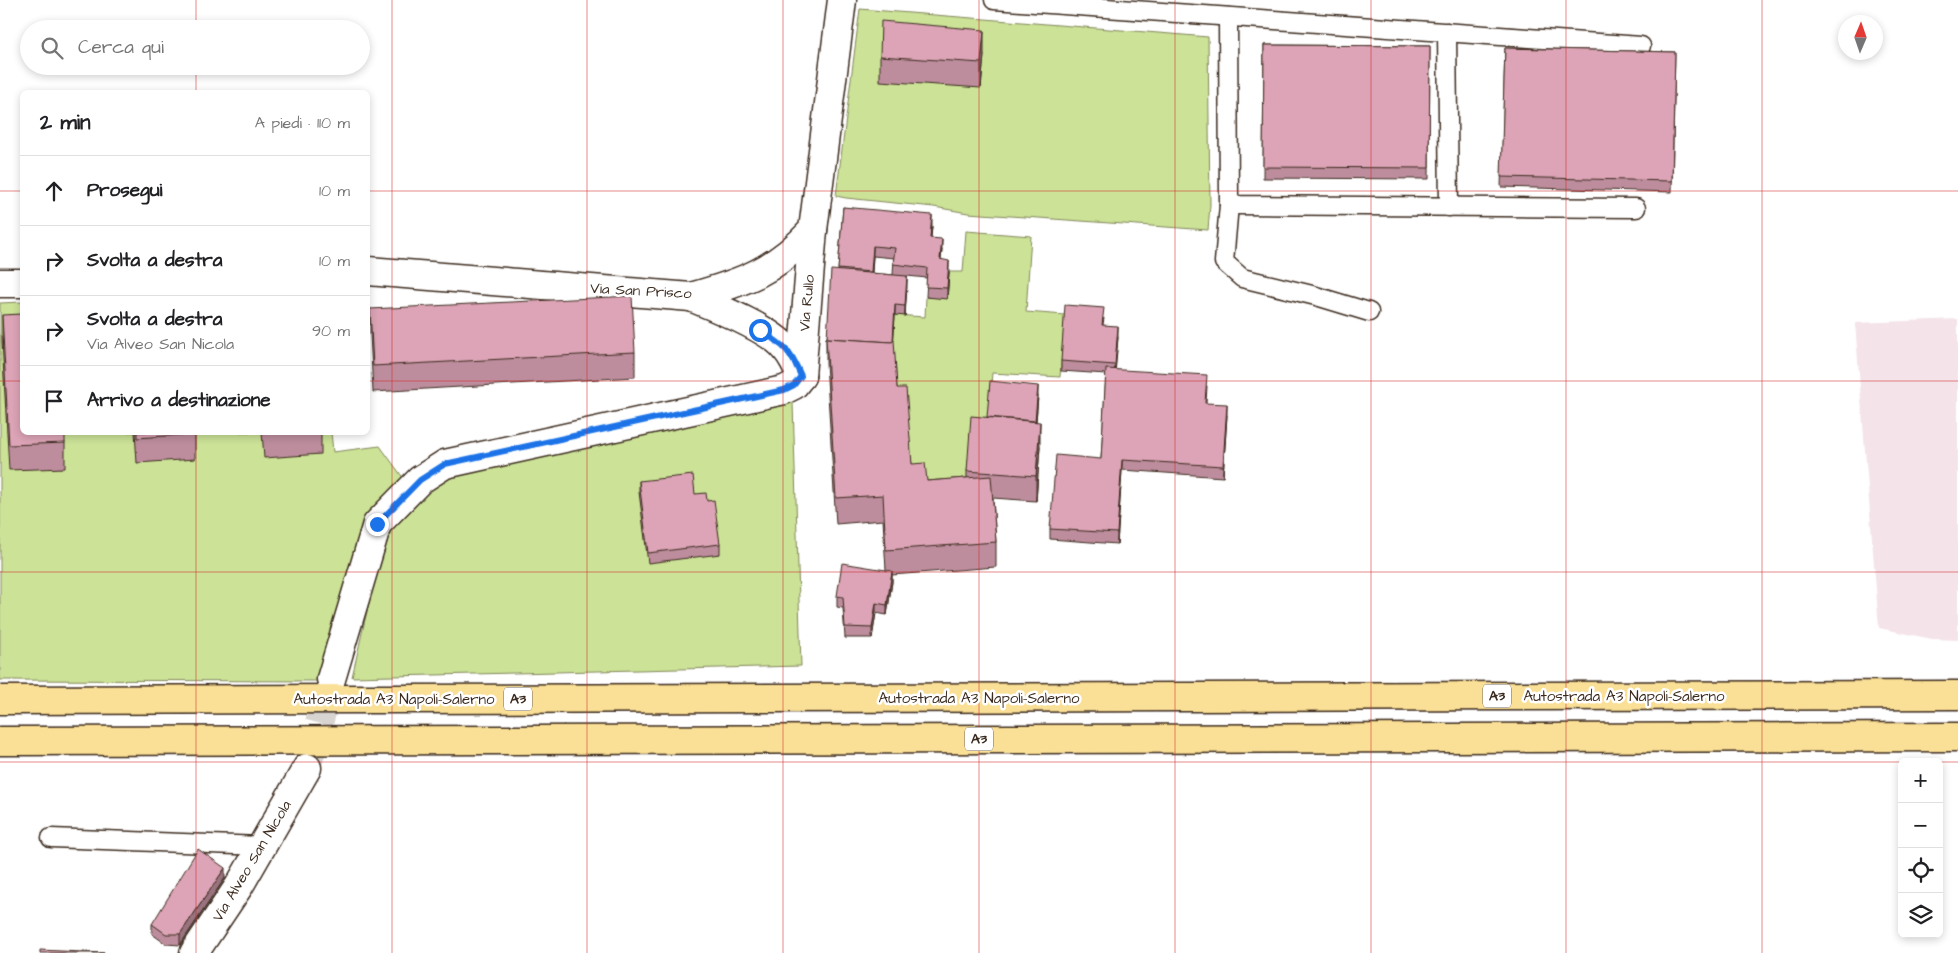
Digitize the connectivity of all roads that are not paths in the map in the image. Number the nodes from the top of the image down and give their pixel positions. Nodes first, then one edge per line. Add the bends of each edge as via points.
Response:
1 (842, 0) edge
2 (994, 0) edge
3 (1228, 17) junction
4 (1446, 32) junction
5 (1641, 46) dead end
6 (1229, 205) junction
7 (1449, 207) junction
8 (1636, 208) dead end
9 (813, 230) junction
10 (370, 271) edge
11 (20, 282) edge
12 (0, 283) edge
13 (691, 297) junction
14 (1369, 312) dead end
15 (801, 376) junction
16 (331, 679) tunnel mouth
17 (1958, 695) edge
18 (0, 700) edge
19 (1958, 737) edge
20 (0, 741) edge
21 (307, 768) tunnel mouth
22 (51, 838) dead end
23 (262, 846) junction
24 (194, 953) edge

1 - 9 street
2 - 3 lane
3 - 4 lane
3 - 6 lane
4 - 5 lane
4 - 7 lane
6 - 7 lane
6 - 14 lane via 1224,262 1242,278
7 - 8 lane
9 - 13 street, Via San Prisco via 795,249 771,266 735,284
9 - 15 street, Via Rullo
10 - 13 street, Via San Prisco
11 - 12 street
13 - 15 street via 760,330 785,347
15 - 16 street via 784,390 445,464 420,480 377,524
17 - 18 highway, Autostrada A3 Napoli-Salerno / A3
19 - 20 highway, A3
21 - 23 street, Via Alveo San Nicola
22 - 23 lane
23 - 24 street, Via Alveo San Nicola

